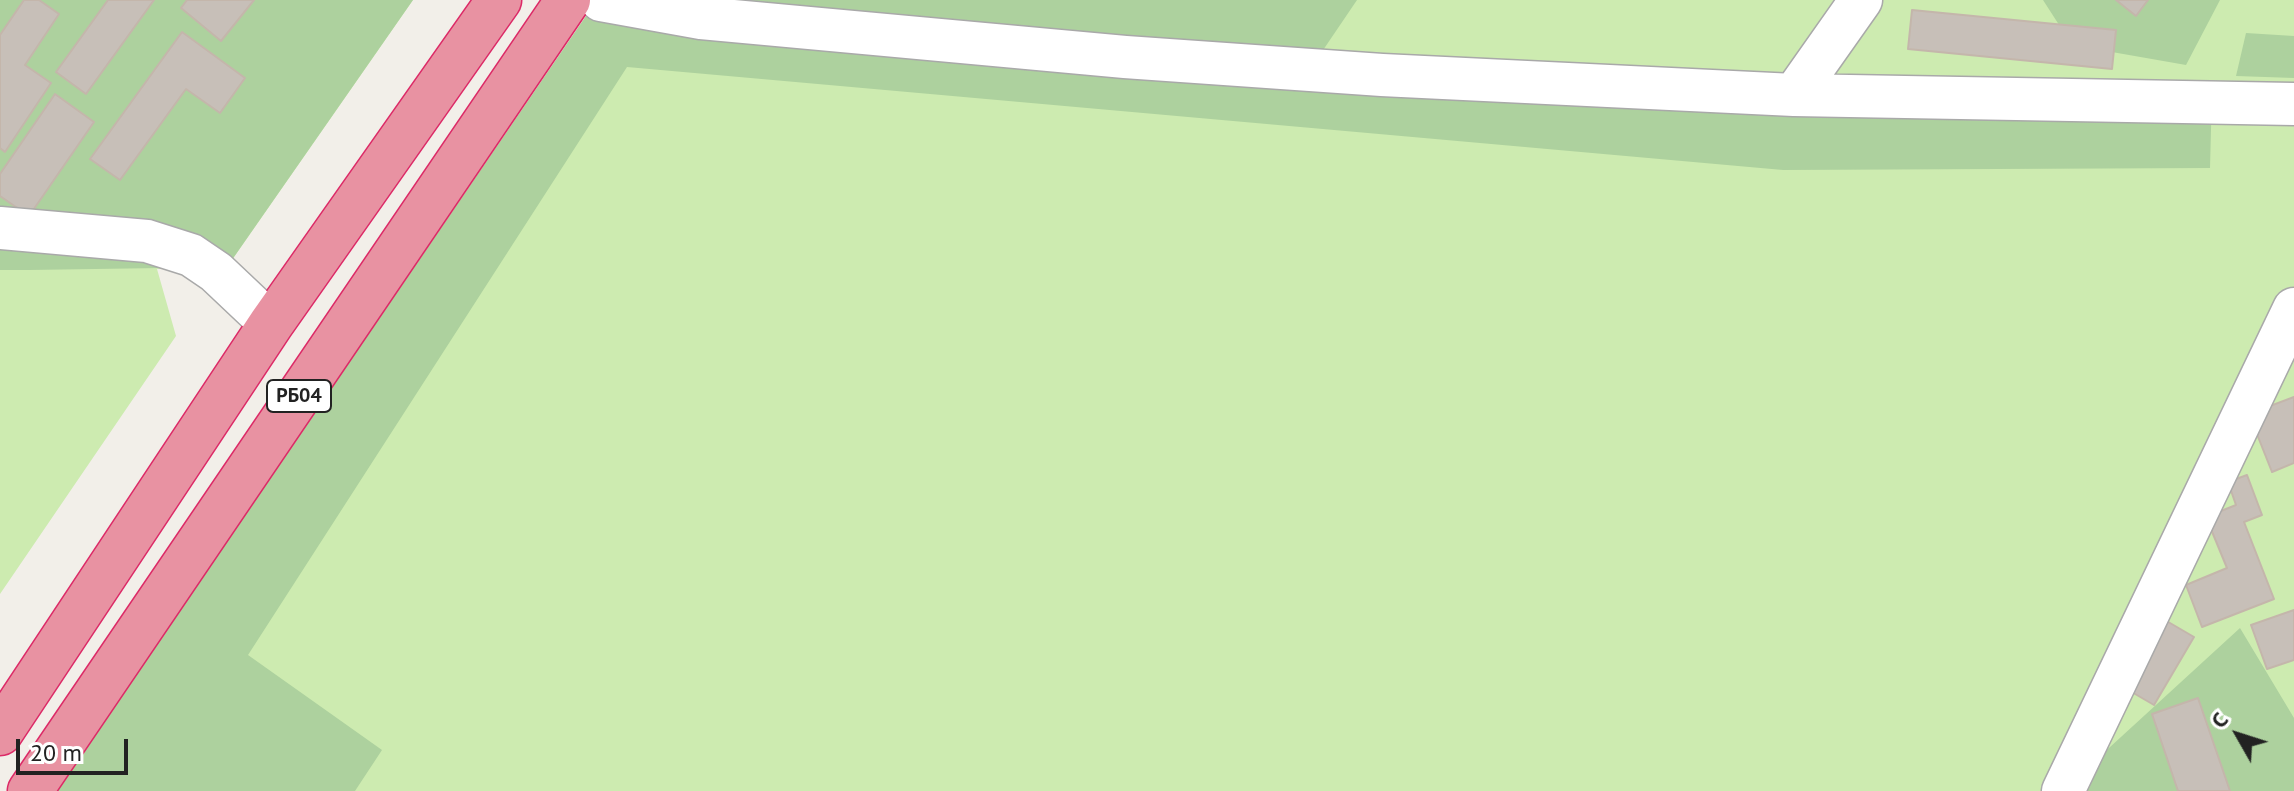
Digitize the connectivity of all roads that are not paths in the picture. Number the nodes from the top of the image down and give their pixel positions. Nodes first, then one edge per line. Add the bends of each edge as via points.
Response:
1 (499, 0) edge
2 (568, 0) edge
3 (601, 0) edge
4 (1861, 0) edge
5 (1794, 95) junction
6 (2294, 104) edge
7 (0, 228) edge
8 (2294, 309) edge
9 (271, 324) junction
10 (0, 733) edge
11 (30, 791) edge
12 (2063, 791) edge

1 - 9 highway, РБ04
2 - 11 highway, РБ04
3 - 5 lane via 701,18 1125,57
4 - 5 lane
5 - 6 lane
7 - 9 lane via 147,241 191,255
8 - 12 lane
9 - 10 highway, РБ04

